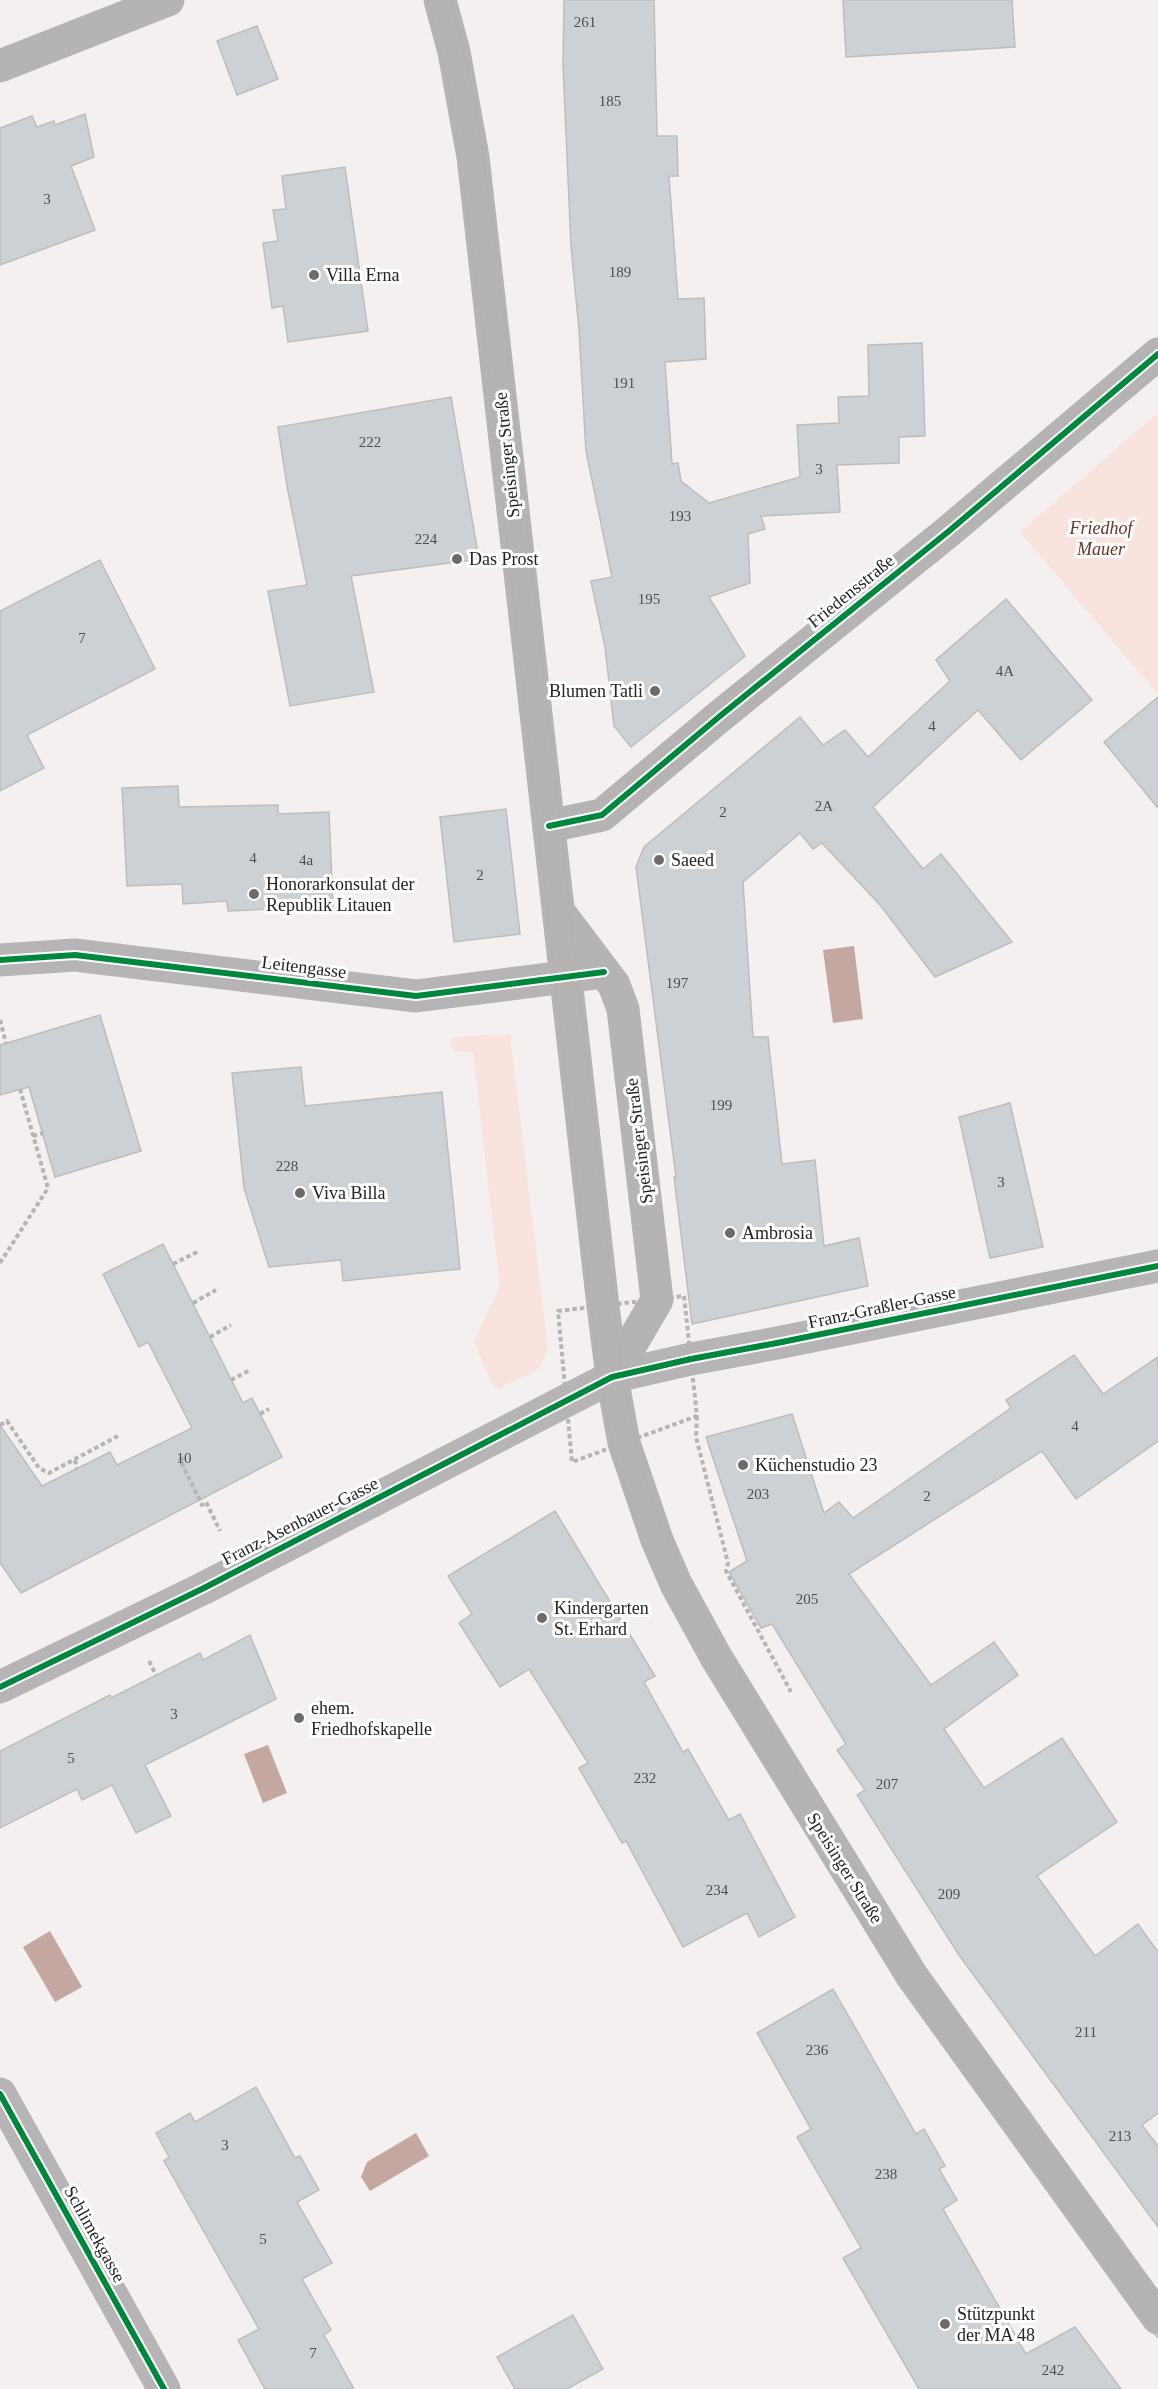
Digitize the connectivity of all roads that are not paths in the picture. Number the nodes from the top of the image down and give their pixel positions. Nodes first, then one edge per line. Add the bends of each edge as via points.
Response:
1 (168, 0) edge
2 (440, 0) edge
3 (0, 66) edge
4 (1158, 354) edge
5 (549, 826) junction
6 (559, 912) junction
7 (0, 960) edge
8 (604, 972) junction
9 (566, 977) junction
10 (1158, 1266) edge
11 (612, 1377) junction
12 (0, 1687) edge
13 (0, 2094) edge
14 (1158, 2318) edge
15 (164, 2389) edge

1 - 3 main road
2 - 5 main road, Speisinger Straße via 454,52 473,157
4 - 5 main road, Friedensstraße via 602,815
5 - 6 main road, Speisinger Straße
6 - 8 main road, Speisinger Straße
6 - 9 main road, Speisinger Straße
7 - 9 street, Leitengasse via 75,955 416,996
8 - 9 street, Leitengasse
8 - 11 main road, Speisinger Straße via 623,1009 657,1300
9 - 11 main road, Speisinger Straße
10 - 11 street, Franz-Graßler-Gasse
11 - 12 street, Franz-Asenbauer-Gasse via 214,1582
11 - 14 main road, Speisinger Straße via 624,1443 657,1540 675,1584 716,1657 912,1976
13 - 15 street, Schlimekgasse

